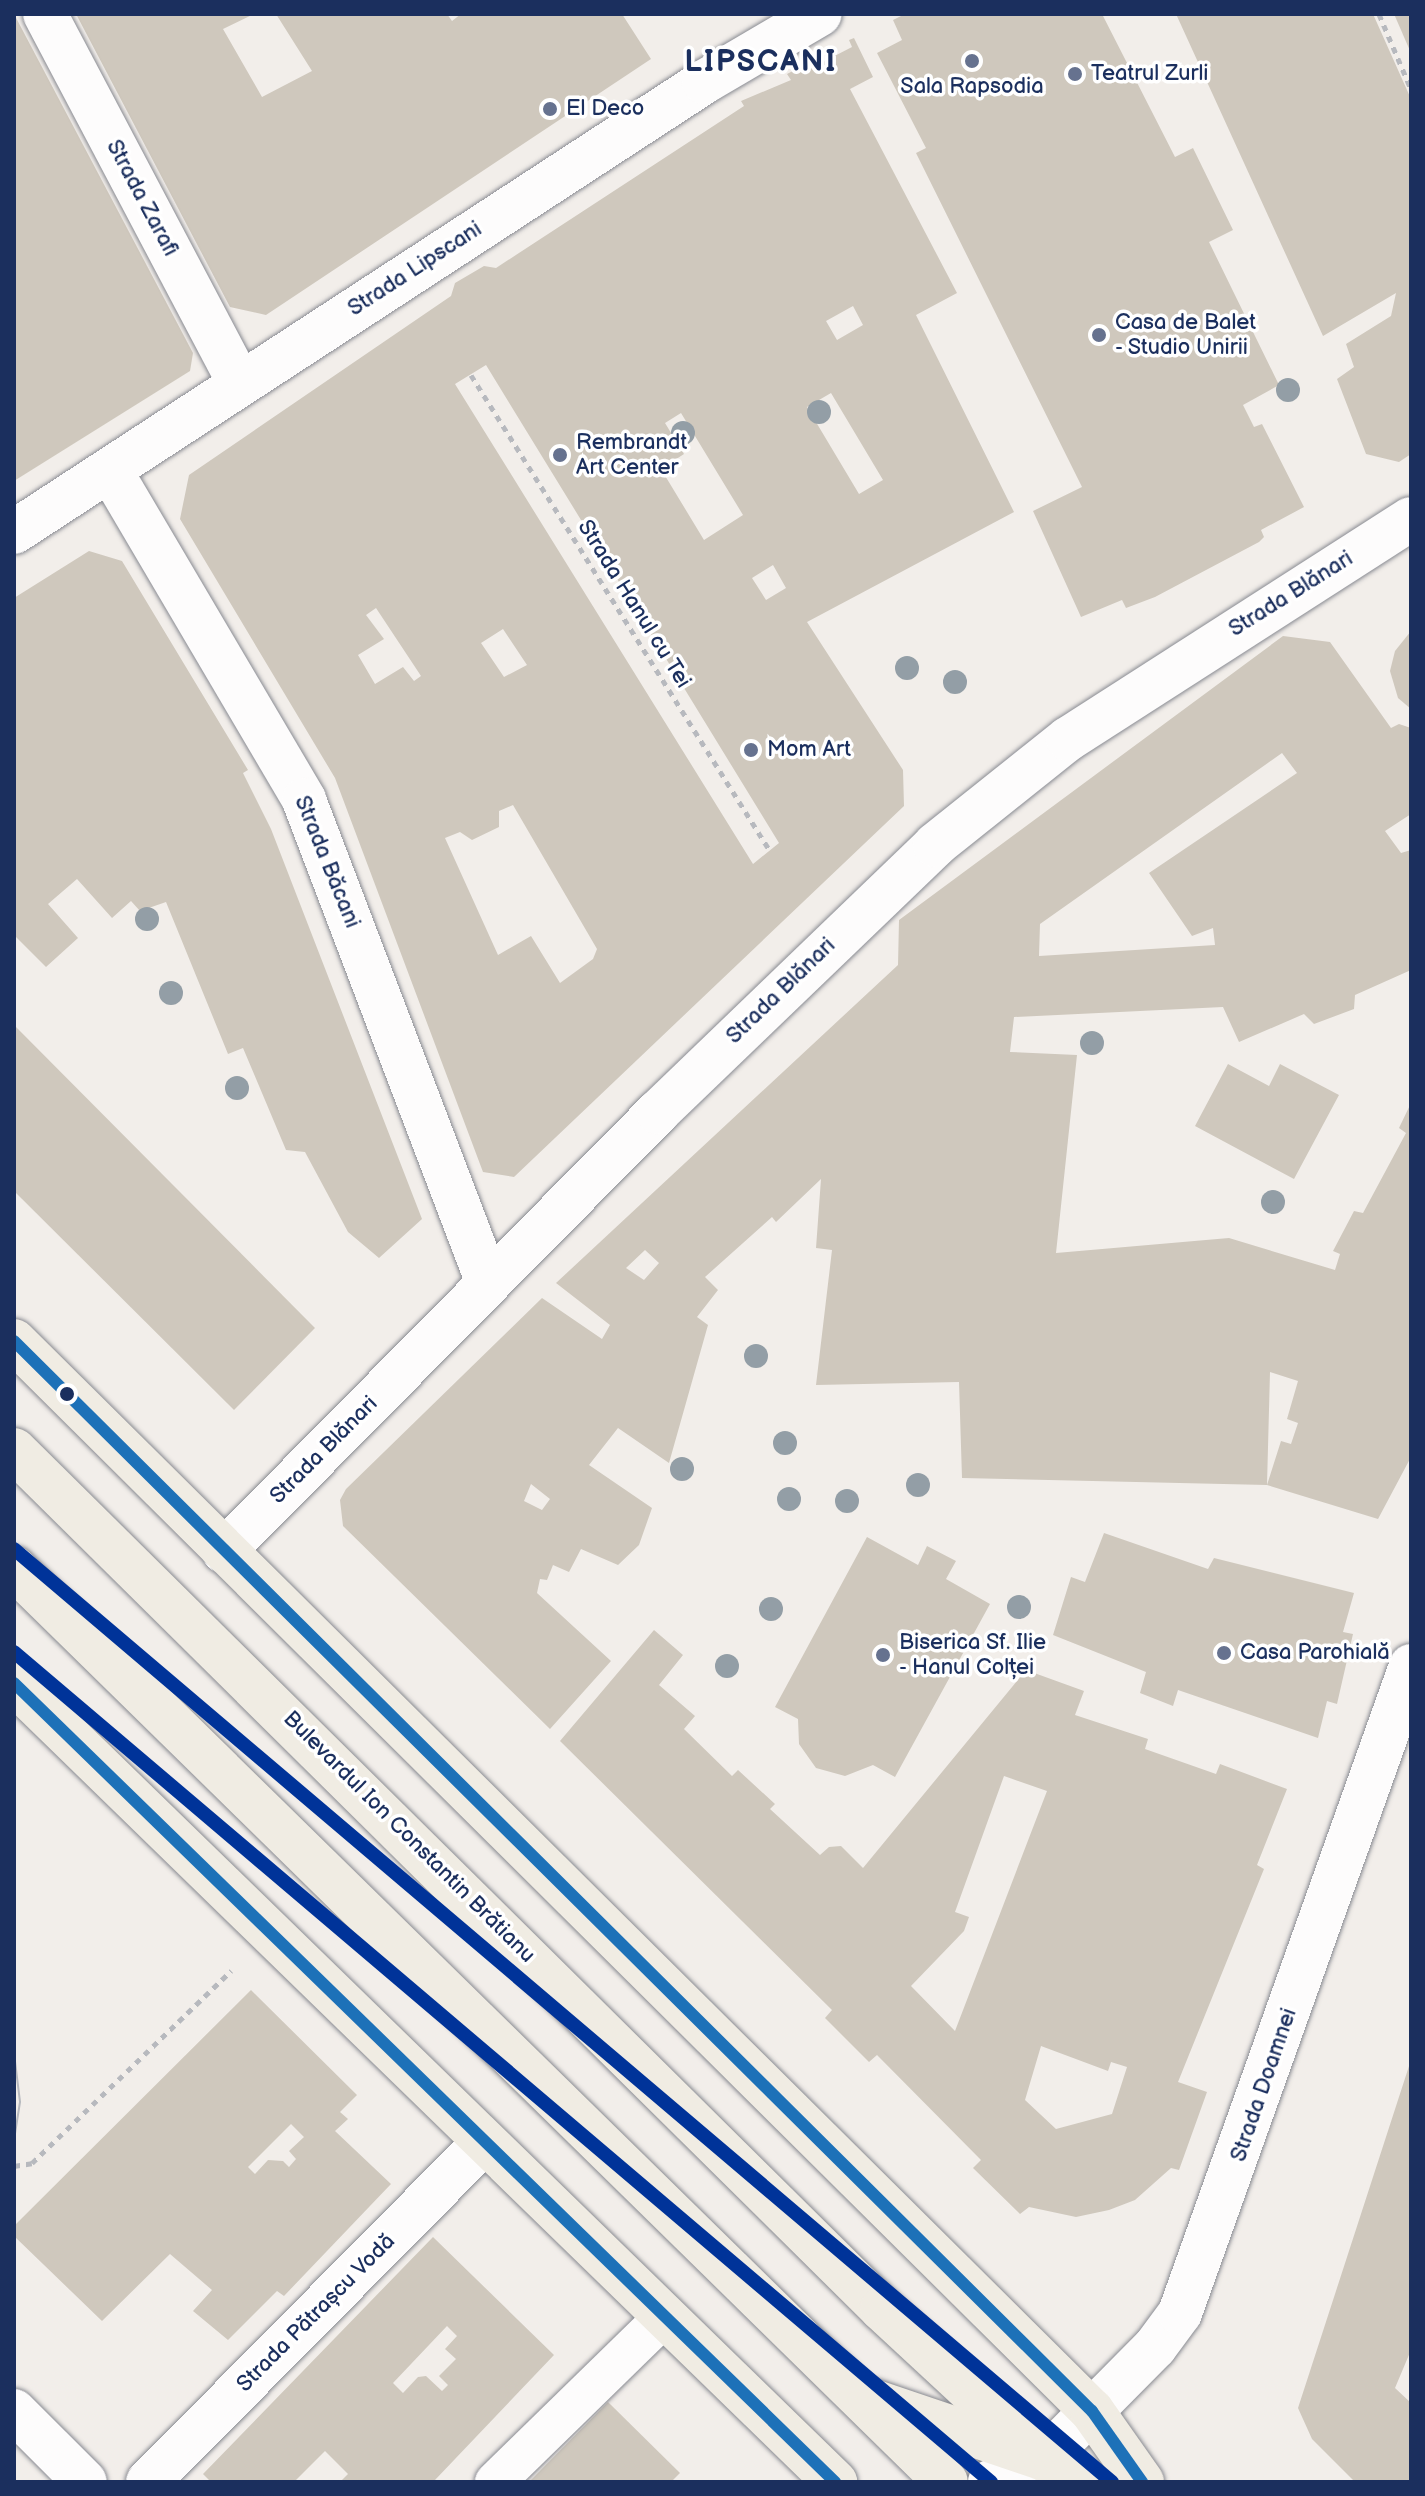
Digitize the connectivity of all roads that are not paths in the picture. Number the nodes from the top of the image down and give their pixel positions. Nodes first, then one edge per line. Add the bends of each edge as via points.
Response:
1 (45, 14) edge
2 (820, 14) edge
3 (239, 382) junction
4 (110, 470) junction
5 (1411, 519) edge
6 (14, 532) edge
7 (488, 1283) junction
8 (14, 1341) edge
9 (14, 1450) edge
10 (224, 1551) junction
11 (14, 1568) edge
12 (1411, 1666) edge
13 (14, 1683) edge
14 (483, 2144) junction
15 (662, 2319) junction
16 (857, 2396) junction
17 (14, 2411) edge
18 (1092, 2411) junction
19 (1044, 2459) junction
20 (85, 2482) edge
21 (148, 2482) edge
22 (495, 2482) edge
23 (835, 2482) edge
24 (946, 2482) edge
25 (990, 2482) edge
26 (1084, 2482) edge
27 (1142, 2482) edge

1 - 3 street, Strada Zarafi
2 - 3 street, Strada Lipscani via 704,82
3 - 4 street, Strada Lipscani
4 - 6 street, Strada Lipscani
4 - 7 street, Strada Băcani via 304,800
5 - 7 street, Strada Blănari via 1158,677 992,795 818,956
7 - 10 street, Strada Blănari
8 - 10 main road
9 - 19 main road, Bulevardul Ion Constantin Brătianu via 882,2309
10 - 18 main road
11 - 16 main road, Bulevardul Ion Constantin Brătianu
12 - 18 street, Strada Doamnei via 1197,2275 1180,2313 1155,2347
13 - 14 main road
14 - 15 main road
14 - 21 street, Strada Pătrașcu Vodă
15 - 22 lane
15 - 23 main road
16 - 19 main road, Bulevardul Ion Constantin Brătianu
16 - 24 main road, Bulevardul Ion Constantin Brătianu
17 - 20 street
18 - 19 street, Strada Doamnei
18 - 27 main road
19 - 25 street
19 - 26 main road, Bulevardul Ion Constantin Brătianu

